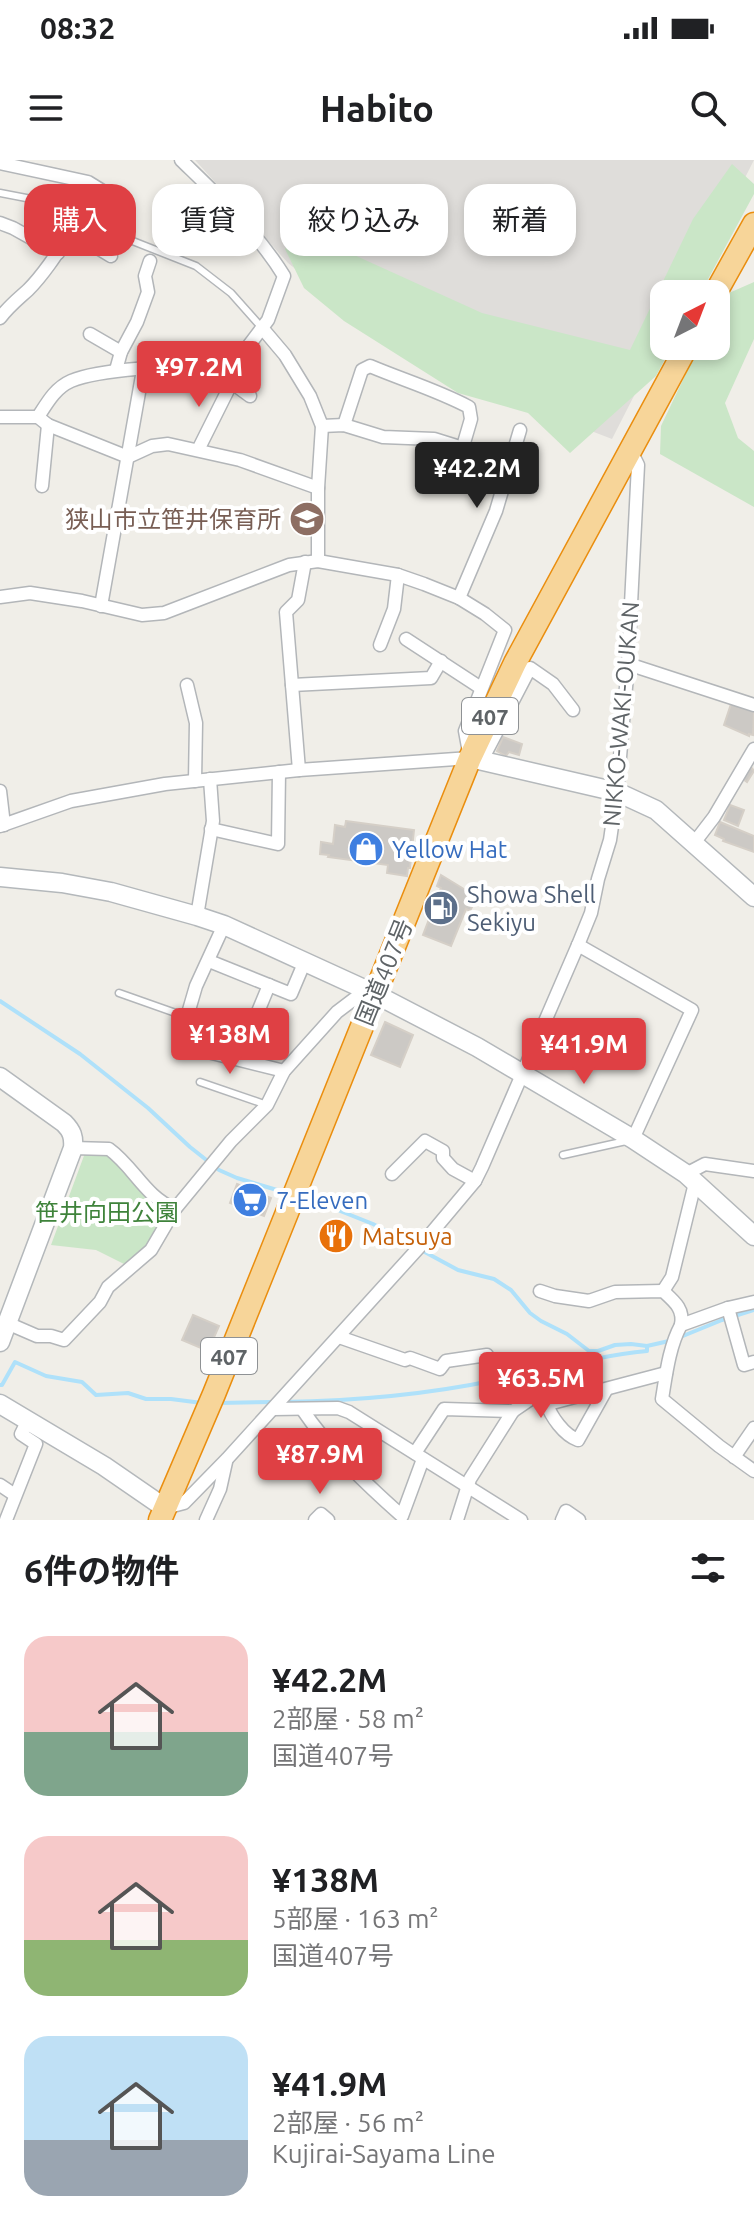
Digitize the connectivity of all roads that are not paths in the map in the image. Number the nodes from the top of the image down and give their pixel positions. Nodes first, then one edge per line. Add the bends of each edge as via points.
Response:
1 (181, 160) edge
2 (0, 163) edge
3 (91, 184) edge
4 (0, 193) edge
5 (0, 223) edge
6 (754, 224) edge
7 (24, 234) edge
8 (56, 256) edge
9 (150, 261) dead end
10 (725, 280) edge
11 (0, 318) edge
12 (263, 329) junction
13 (90, 334) dead end
14 (121, 352) junction
15 (679, 360) edge
16 (116, 370) junction
17 (143, 370) junction
18 (231, 384) junction
19 (250, 396) dead end
20 (0, 417) edge
21 (43, 421) junction
22 (344, 425) junction
23 (322, 426) junction
24 (520, 430) dead end
25 (463, 446) junction
26 (630, 449) junction
27 (198, 450) junction
28 (128, 457) junction
29 (459, 460) dead end
30 (511, 463) junction
31 (42, 486) dead end
32 (318, 488) junction
33 (312, 562) junction
34 (398, 575) junction
35 (0, 597) edge
36 (459, 598) junction
37 (101, 606) junction
38 (406, 639) dead end
39 (380, 645) dead end
40 (441, 661) junction
41 (628, 664) junction
42 (187, 685) dead end
43 (292, 685) junction
44 (481, 688) junction
45 (754, 705) edge
46 (573, 710) dead end
47 (754, 749) edge
48 (476, 759) junction
49 (299, 770) junction
50 (279, 772) junction
51 (210, 779) junction
52 (195, 781) junction
53 (0, 791) edge
54 (617, 792) junction
55 (2, 826) edge
56 (211, 829) junction
57 (694, 843) junction
58 (0, 877) edge
59 (754, 897) edge
60 (197, 916) junction
61 (224, 925) junction
62 (578, 945) junction
63 (209, 961) junction
64 (305, 961) junction
65 (269, 985) junction
66 (370, 992) junction
67 (119, 993) dead end
68 (187, 1017) junction
69 (255, 1019) dead end
70 (284, 1071) junction
71 (522, 1075) junction
72 (0, 1077) edge
73 (200, 1082) dead end
74 (267, 1105) junction
75 (633, 1139) junction
76 (73, 1148) junction
77 (563, 1155) dead end
78 (754, 1171) edge
79 (392, 1174) dead end
80 (690, 1179) junction
81 (475, 1181) junction
82 (175, 1209) junction
83 (754, 1236) edge
84 (540, 1291) dead end
85 (663, 1291) junction
86 (754, 1302) edge
87 (729, 1309) junction
88 (7, 1323) junction
89 (679, 1329) junction
90 (339, 1337) junction
91 (0, 1342) edge
92 (487, 1355) dead end
93 (754, 1362) edge
94 (666, 1373) junction
95 (606, 1390) junction
96 (546, 1402) junction
97 (0, 1404) edge
98 (274, 1408) junction
99 (302, 1409) junction
100 (513, 1411) junction
101 (28, 1420) junction
102 (754, 1428) edge
103 (419, 1456) junction
104 (734, 1457) junction
105 (227, 1459) junction
106 (754, 1471) edge
107 (0, 1485) edge
108 (468, 1486) junction
109 (15, 1495) junction
110 (162, 1514) edge
111 (400, 1518) edge
112 (6, 1520) edge
113 (206, 1520) edge
114 (315, 1520) edge
115 (328, 1520) edge
116 (457, 1520) edge
117 (521, 1520) edge
118 (562, 1520) edge
119 (579, 1520) edge

1 - 12 street via 237,215 284,276
2 - 3 street
4 - 12 lane via 78,208 135,244 196,266 231,293
5 - 7 street
6 - 10 highway via 742,256
8 - 11 street
9 - 14 street via 145,276 148,292
12 - 18 street via 237,361
12 - 23 street via 310,396
13 - 14 street
14 - 16 street
15 - 26 highway, 407
16 - 17 street
16 - 21 street via 70,382 53,394
17 - 18 street via 209,370
17 - 28 street
18 - 19 street
18 - 27 street
20 - 21 street
21 - 28 street
21 - 31 street
22 - 23 street
22 - 25 street via 383,437
22 - 25 street via 362,370 370,366 469,407
23 - 32 street
24 - 30 street
25 - 29 street
25 - 30 street
26 - 41 street, NIKKO-WAKI-OUKAN via 638,465
26 - 48 highway, 国道407号 / 407 via 515,663
27 - 28 street via 168,444
27 - 32 street
28 - 37 street
30 - 36 street
32 - 33 street
33 - 34 street
33 - 37 street via 289,565 164,613 142,615
33 - 43 street via 298,600 286,612
34 - 36 street
34 - 39 street via 394,609
35 - 37 street via 30,593
36 - 44 street via 505,630
38 - 40 street
40 - 43 street via 431,678
40 - 44 street
41 - 45 street
41 - 54 street, NIKKO-WAKI-OUKAN
42 - 52 street via 196,723
43 - 49 street
44 - 48 street via 465,731
46 - 48 street via 553,684 530,668
47 - 57 street
48 - 49 street
48 - 54 street
48 - 66 highway, 国道407号 / 407
49 - 50 street
50 - 51 street
50 - 56 street via 278,844
51 - 52 street
51 - 56 street
52 - 55 street via 71,801
53 - 55 street
54 - 57 street via 656,810
54 - 62 street, NIKKO-WAKI-OUKAN via 610,840
56 - 60 street
57 - 59 street
58 - 60 street via 111,892
60 - 61 street
61 - 63 street
61 - 64 street
62 - 71 street, NIKKO-WAKI-OUKAN
62 - 75 street via 692,1010
63 - 65 street
63 - 68 street
64 - 65 street via 291,994
64 - 66 street
65 - 69 street
66 - 70 street via 337,1012
66 - 71 street
66 - 110 highway, 国道407号 / 407 via 294,1195
67 - 68 lane
68 - 70 street via 184,1046
70 - 74 street
71 - 75 street
71 - 81 street, NIKKO-WAKI-OUKAN
72 - 76 street via 70,1129
73 - 74 lane
74 - 82 street
75 - 77 lane
75 - 80 street
76 - 82 street via 109,1149 145,1189
76 - 88 street
78 - 80 street via 705,1164
79 - 81 street via 425,1141 443,1151 453,1169
80 - 83 street
80 - 85 street via 672,1277
81 - 90 street, NIKKO-WAKI-OUKAN
82 - 88 street via 151,1250 108,1287 64,1340
84 - 85 street via 589,1301 615,1292
85 - 89 street via 683,1316
86 - 87 street
87 - 89 street
87 - 93 street via 744,1365
88 - 91 street
89 - 94 street
90 - 92 street via 440,1369 446,1361
90 - 98 street, NIKKO-WAKI-OUKAN
94 - 95 street
94 - 104 street via 662,1399
95 - 96 street
95 - 96 street via 578,1440
96 - 100 street via 532,1398
97 - 101 street
98 - 99 street
98 - 105 street, NIKKO-WAKI-OUKAN
99 - 103 street via 349,1412
99 - 111 street
100 - 103 street via 444,1409
100 - 108 street
101 - 109 street via 21,1434 36,1444
101 - 110 street via 104,1466
102 - 104 street
103 - 108 street
103 - 111 street
104 - 106 street
105 - 110 street, NIKKO-WAKI-OUKAN via 184,1503
105 - 113 street
107 - 109 street
108 - 116 street
108 - 117 street
109 - 112 street
114 - 115 street via 321,1514
118 - 119 street via 566,1511

